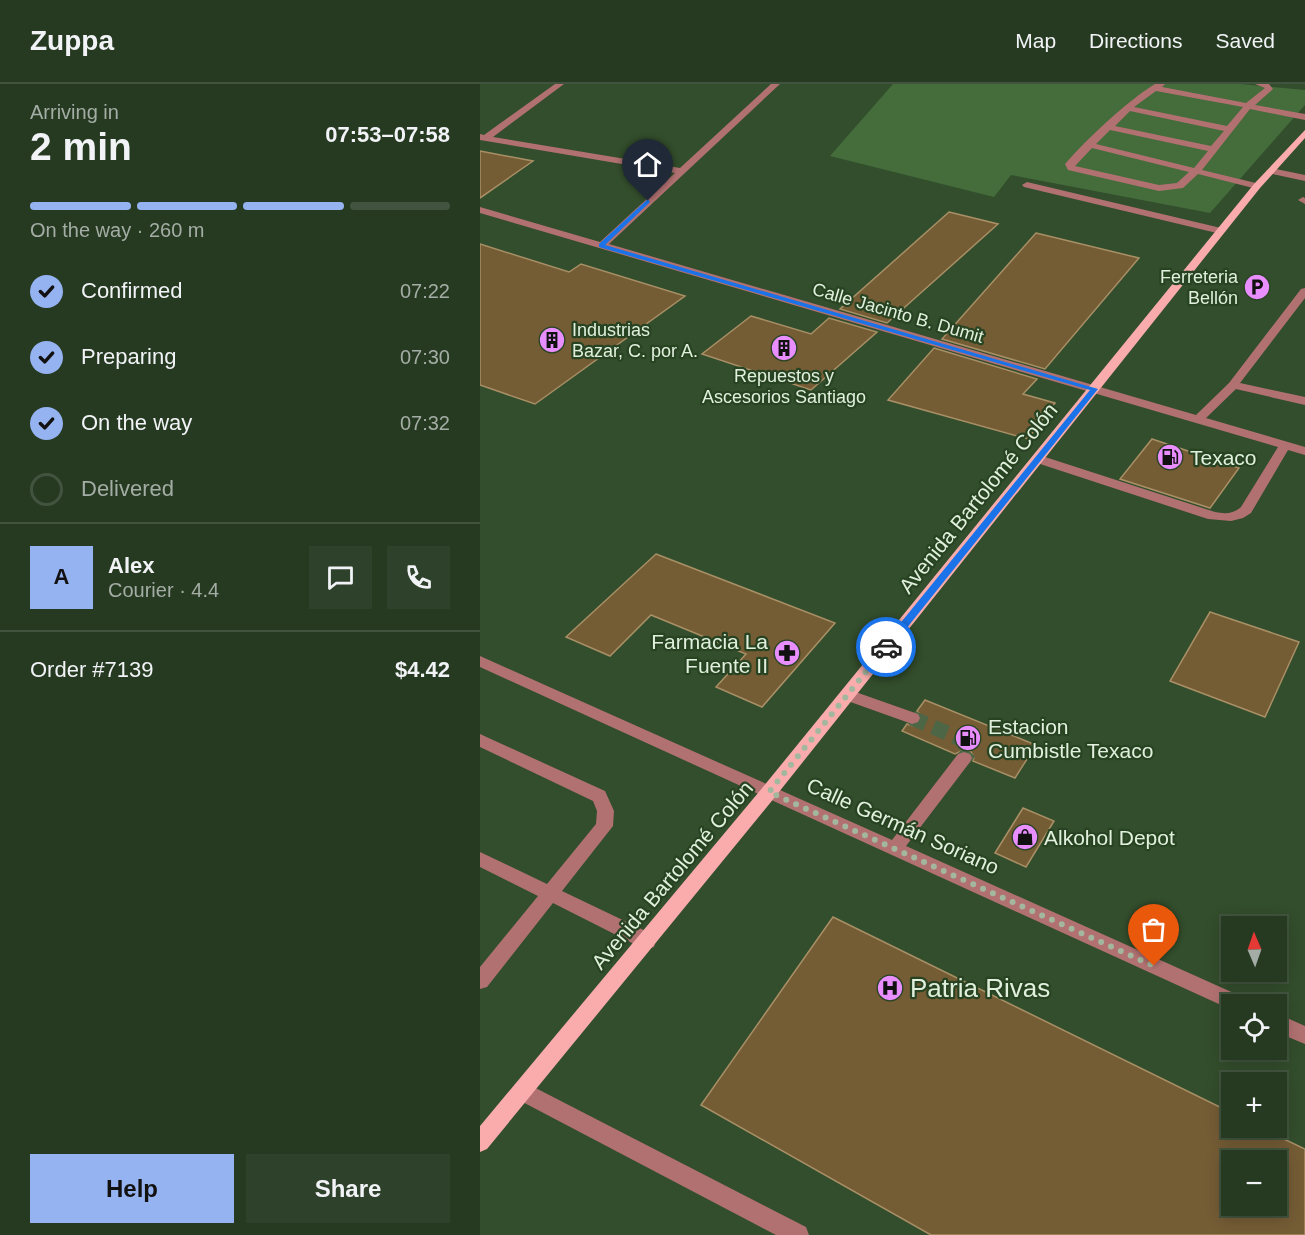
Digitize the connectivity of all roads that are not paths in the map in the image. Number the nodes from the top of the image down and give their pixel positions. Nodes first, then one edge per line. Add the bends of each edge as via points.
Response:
1 (560, 84) edge
2 (776, 84) edge
3 (1259, 84) edge
4 (1158, 86) edge
5 (1248, 106) junction
6 (1128, 108) junction
7 (1305, 117) edge
8 (1108, 127) junction
9 (1229, 129) junction
10 (1305, 133) edge
11 (482, 138) edge
12 (1089, 145) junction
13 (1214, 149) junction
14 (1197, 170) junction
15 (680, 171) junction
16 (1271, 171) junction
17 (1305, 178) edge
18 (1027, 185) dead end
19 (1257, 186) junction
20 (480, 210) edge
21 (1221, 231) junction
22 (601, 246) junction
23 (1305, 291) edge
24 (1233, 385) junction
25 (1094, 389) junction
26 (1305, 401) edge
27 (1197, 421) junction
28 (1285, 445) junction
29 (1305, 451) edge
30 (1038, 459) junction
31 (480, 661) edge
32 (847, 695) junction
33 (912, 718) tunnel mouth
34 (480, 740) edge
35 (964, 758) dead end
36 (769, 792) junction
37 (895, 848) junction
38 (480, 859) edge
39 (549, 895) junction
40 (647, 940) junction
41 (480, 981) edge
42 (1221, 996) edge
43 (1287, 1027) edge
44 (1305, 1035) edge
45 (522, 1091) junction
46 (480, 1142) edge
47 (798, 1235) edge

1 - 11 street
2 - 15 street
3 - 5 street via 1269,89
4 - 5 street
4 - 6 street
5 - 7 street
5 - 9 street
6 - 8 street
6 - 9 street
8 - 12 street
8 - 13 street
9 - 13 street
10 - 16 main road, Avenida Bartolomé Colón
11 - 15 street
12 - 14 street
12 - 14 street via 1070,164 1071,168 1159,188 1180,186
13 - 14 street
14 - 19 street
15 - 22 street
16 - 17 street
16 - 19 main road, Avenida Bartolomé Colón
18 - 21 street
19 - 21 main road, Avenida Bartolomé Colón
20 - 22 street, Calle Jacinto B. Dumit
21 - 25 main road, Avenida Bartolomé Colón
22 - 25 street, Calle Jacinto B. Dumit
23 - 24 street
24 - 26 street
24 - 27 street
25 - 27 street, Calle Jacinto B. Dumit
25 - 30 main road, Avenida Bartolomé Colón
27 - 28 street, Calle Jacinto B. Dumit
28 - 29 street, Calle Jacinto B. Dumit
28 - 30 street via 1246,510 1224,518
30 - 32 main road, Avenida Bartolomé Colón
31 - 36 street, Calle Germán Soriano
32 - 33 street
32 - 36 main road, Avenida Bartolomé Colón
34 - 39 street via 599,796 605,806 604,826
35 - 37 street
36 - 37 street, Calle Germán Soriano
36 - 40 main road, Avenida Bartolomé Colón
37 - 42 street, Calle Germán Soriano
38 - 39 street
39 - 40 street
39 - 41 street
40 - 45 main road, Avenida Bartolomé Colón
43 - 44 street
45 - 46 main road, Avenida Bartolomé Colón
45 - 47 street

